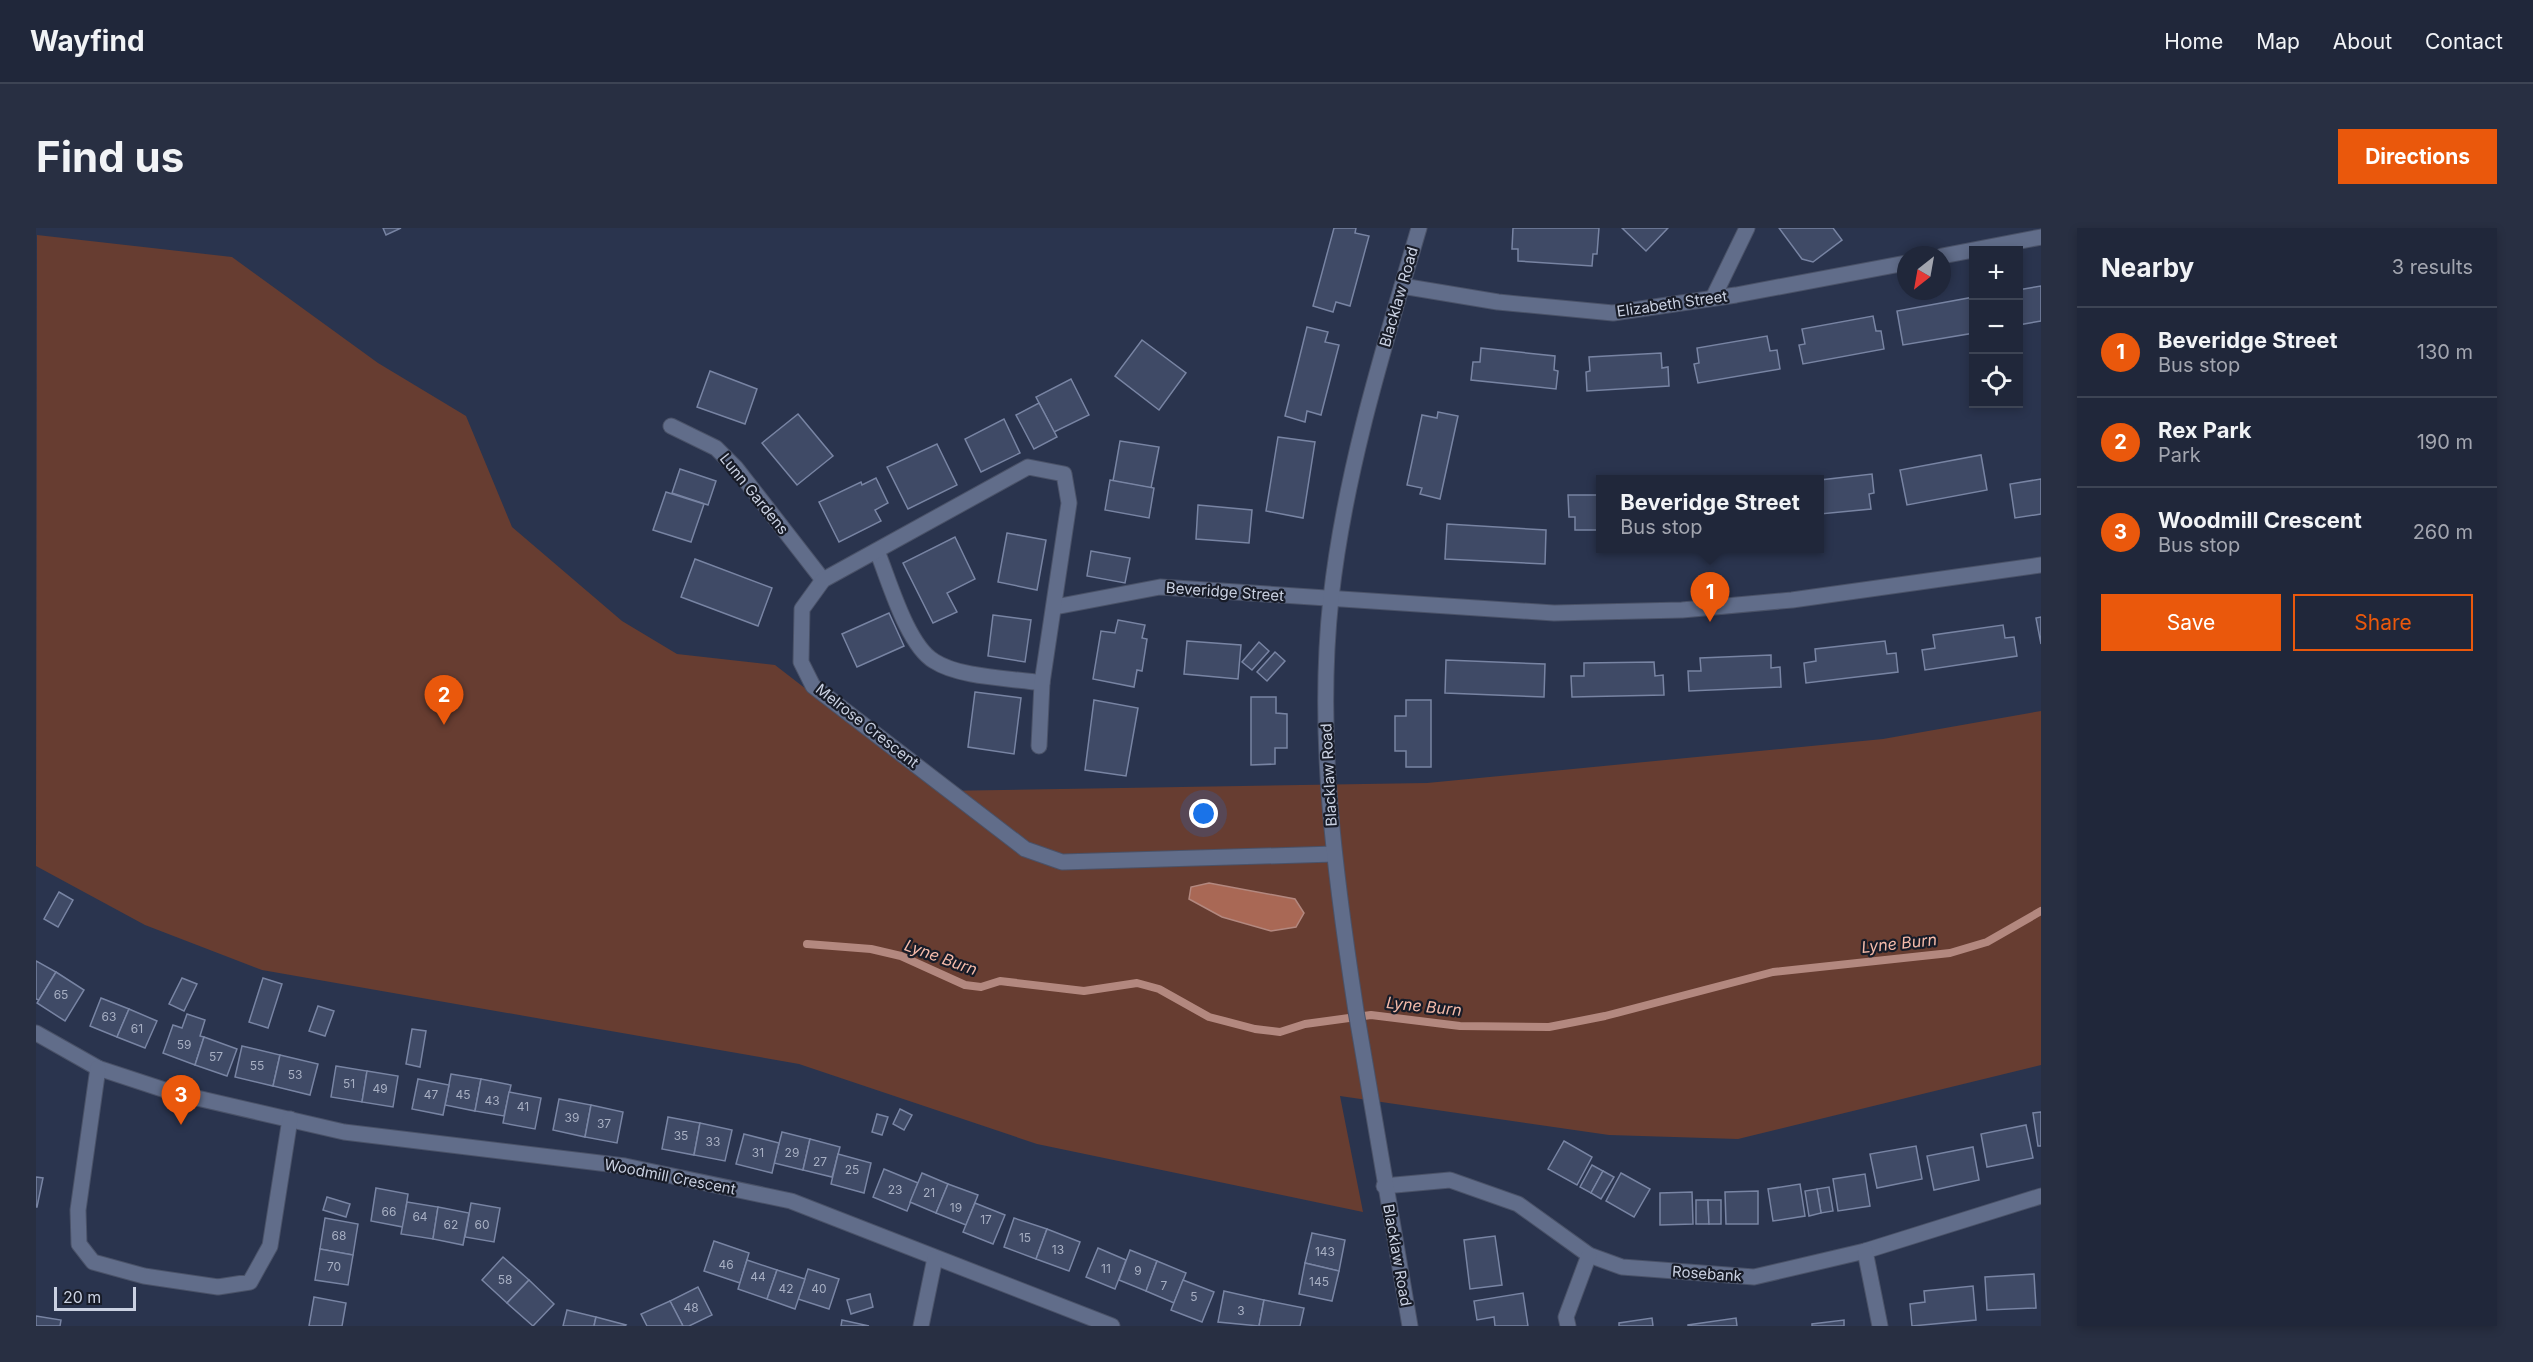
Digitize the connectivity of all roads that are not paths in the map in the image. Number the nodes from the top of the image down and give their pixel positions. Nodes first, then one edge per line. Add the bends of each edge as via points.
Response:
1 (1419, 228) edge
2 (1747, 228) edge
3 (2041, 237) edge
4 (1951, 254) edge
5 (1897, 265) edge
6 (1402, 286) junction
7 (1713, 298) junction
8 (671, 426) dead end
9 (877, 551) junction
10 (2041, 565) edge
11 (823, 580) junction
12 (1331, 599) junction
13 (1055, 607) junction
14 (1042, 683) junction
15 (1039, 746) dead end
16 (1334, 855) junction
17 (36, 1033) edge
18 (98, 1068) junction
19 (290, 1119) junction
20 (1384, 1186) junction
21 (2041, 1196) edge
22 (1865, 1251) junction
23 (1589, 1255) junction
24 (935, 1258) junction
25 (921, 1326) edge
26 (1112, 1326) edge
27 (1410, 1326) edge
28 (1568, 1326) edge
29 (1880, 1326) edge

1 - 6 street, Blacklaw Road
2 - 7 street
3 - 4 street
5 - 7 street, Elizabeth Street
6 - 7 street, Elizabeth Street via 1498,302 1613,313
6 - 12 street, Blacklaw Road via 1350,473
8 - 11 street, Lunn Gardens via 716,448 736,468
9 - 11 street, Melrose Crescent
9 - 13 street, Melrose Crescent via 1028,467 1064,474 1069,503
9 - 14 street via 915,642 932,661 953,670
10 - 12 street, Beveridge Street via 1792,600 1682,609 1554,613
11 - 16 street, Melrose Crescent via 802,609 801,662 813,686 1025,849 1062,862
12 - 13 street, Beveridge Street via 1160,587
12 - 16 street, Blacklaw Road via 1325,717
13 - 14 street, Melrose Crescent
14 - 15 street, Melrose Crescent
16 - 20 street, Blacklaw Road
17 - 18 street, Woodmill Crescent
18 - 19 street, Woodmill Crescent via 171,1092
18 - 19 street via 78,1210 79,1244 93,1262 144,1276 218,1287 250,1282 270,1246
19 - 24 street, Woodmill Crescent via 344,1132 625,1166 758,1194 790,1201
20 - 23 street, Rosebank via 1450,1180 1518,1204
20 - 27 street, Blacklaw Road
21 - 22 street, Rosebank
22 - 23 street, Rosebank via 1754,1277 1622,1267
22 - 29 street
23 - 28 street via 1566,1317
24 - 25 street
24 - 26 street, Woodmill Crescent

